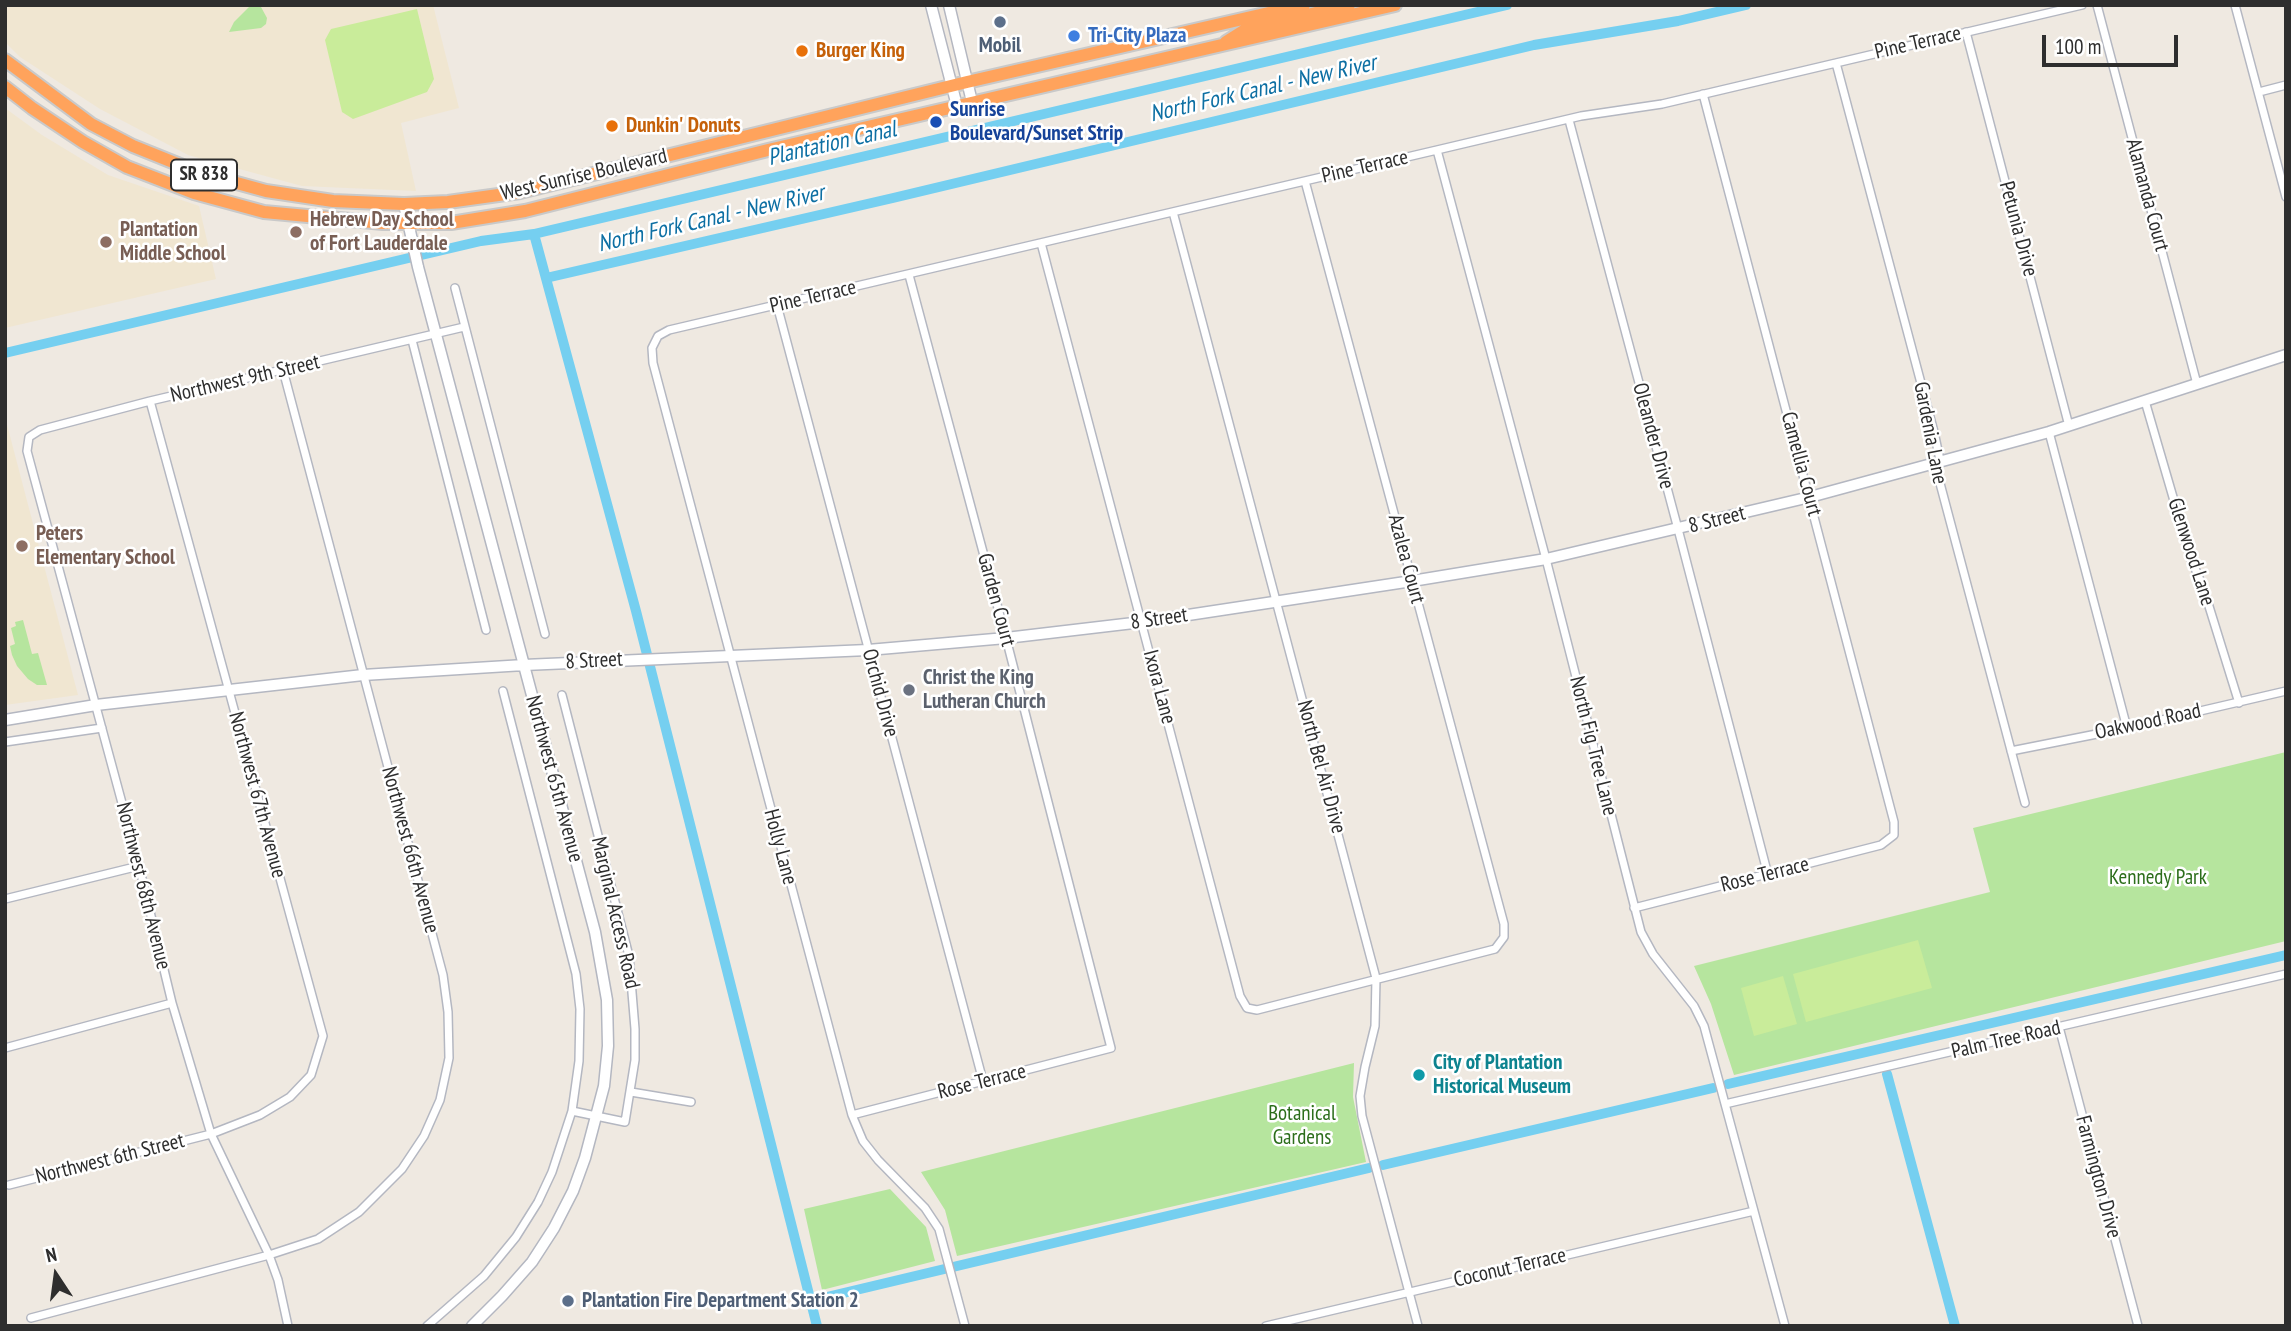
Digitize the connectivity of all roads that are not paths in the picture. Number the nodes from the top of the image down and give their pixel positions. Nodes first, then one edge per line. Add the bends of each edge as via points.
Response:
1 (931, 5) edge
2 (948, 5) edge
3 (1304, 5) edge
4 (1349, 5) edge
5 (1395, 5) edge
6 (2081, 5) edge
7 (2097, 5) edge
8 (2235, 5) edge
9 (1966, 32) junction
10 (1220, 47) junction
11 (5, 60) edge
12 (1836, 63) junction
13 (967, 82) junction
14 (2286, 85) edge
15 (952, 86) junction
16 (5, 87) edge
17 (2259, 92) junction
18 (1703, 94) junction
19 (972, 102) junction
20 (957, 106) junction
21 (1569, 120) junction
22 (1437, 150) junction
23 (1305, 181) junction
24 (302, 197) junction
25 (2286, 197) edge
26 (216, 199) junction
27 (404, 204) junction
28 (1173, 212) junction
29 (407, 223) junction
30 (1041, 243) junction
31 (909, 275) junction
32 (455, 288) dead end
33 (777, 305) junction
34 (464, 327) junction
35 (436, 334) junction
36 (412, 340) junction
37 (654, 341) joint
38 (2286, 355) edge
39 (282, 370) junction
40 (2197, 384) junction
41 (150, 401) junction
42 (2145, 401) junction
43 (2070, 426) junction
44 (2049, 432) junction
45 (29, 437) joint
46 (1940, 460) junction
47 (1810, 497) junction
48 (1678, 529) junction
49 (1546, 559) junction
50 (1412, 580) junction
51 (1277, 602) junction
52 (1142, 622) junction
53 (486, 630) dead end
54 (545, 634) dead end
55 (1006, 638) junction
56 (868, 650) junction
57 (730, 656) junction
58 (524, 665) junction
59 (363, 675) junction
60 (229, 691) junction
61 (503, 691) dead end
62 (2286, 691) edge
63 (562, 695) dead end
64 (2239, 703) junction
65 (96, 705) junction
66 (5, 720) edge
67 (102, 728) junction
68 (2127, 728) junction
69 (5, 742) edge
70 (2011, 751) junction
71 (2025, 803) dead end
72 (1894, 835) joint
73 (139, 866) junction
74 (1768, 875) junction
75 (5, 899) edge
76 (1634, 908) junction
77 (2286, 974) edge
78 (1376, 978) junction
79 (172, 1003) junction
80 (2059, 1027) junction
81 (5, 1048) edge
82 (1111, 1048) joint
83 (983, 1081) junction
84 (631, 1092) junction
85 (691, 1102) dead end
86 (1725, 1104) junction
87 (572, 1111) junction
88 (852, 1115) junction
89 (597, 1116) junction
90 (211, 1134) junction
91 (9, 1185) dead end
92 (1754, 1211) junction
93 (269, 1255) junction
94 (1409, 1292) junction
95 (31, 1318) dead end
96 (288, 1326) edge
97 (427, 1326) edge
98 (472, 1326) edge
99 (965, 1326) edge
100 (1266, 1326) edge
101 (1418, 1326) edge
102 (1785, 1326) edge
103 (2138, 1326) edge

1 - 15 street
2 - 13 street
3 - 13 highway, West Sunrise Boulevard / SR 838
4 - 10 highway via 1245,30
5 - 10 highway, West Sunrise Boulevard / SR 838
6 - 9 street, Pine Terrace
7 - 40 street, Alamanda Court
8 - 17 street
9 - 12 street, Pine Terrace
9 - 43 street, Petunia Drive
10 - 19 highway, West Sunrise Boulevard / SR 838
11 - 24 highway, West Sunrise Boulevard / SR 838 via 91,124 132,146 200,173
12 - 18 street, Pine Terrace
12 - 46 street, Gardenia Lane
13 - 15 highway, West Sunrise Boulevard / SR 838
13 - 19 street
14 - 17 street
15 - 20 street
15 - 27 highway, West Sunrise Boulevard / SR 838 via 520,192
16 - 26 highway, West Sunrise Boulevard / SR 838 via 127,167
17 - 25 street
18 - 21 street, Pine Terrace
18 - 47 street, Camellia Court
19 - 20 highway, West Sunrise Boulevard / SR 838
20 - 29 highway, West Sunrise Boulevard / SR 838 via 525,211 451,223
21 - 22 street, Pine Terrace
21 - 48 street, Oleander Drive
22 - 23 street, Pine Terrace
22 - 49 street, North Fig Tree Lane
23 - 28 street, Pine Terrace
23 - 50 street, Azalea Court
24 - 26 highway via 285,202 233,190
24 - 27 highway, West Sunrise Boulevard / SR 838
26 - 29 highway, West Sunrise Boulevard / SR 838 via 264,212
27 - 29 street, Northwest 65th Avenue
28 - 30 street, Pine Terrace
28 - 51 street, North Bel Air Drive
29 - 35 street, Northwest 65th Avenue
30 - 31 street, Pine Terrace
30 - 52 street, Ixora Lane
31 - 33 street, Pine Terrace
31 - 55 street, Garden Court
32 - 34 street
33 - 37 street, Pine Terrace via 669,330
33 - 56 street, Orchid Drive
34 - 35 street, Northwest 9th Street
34 - 54 street
35 - 36 street, Northwest 9th Street
35 - 58 street, Northwest 65th Avenue
36 - 39 street, Northwest 9th Street
36 - 53 street
37 - 57 street, Holly Lane via 653,363
38 - 40 street, 8 Street
39 - 41 street, Northwest 9th Street
39 - 59 street, Northwest 66th Avenue
40 - 42 street, 8 Street
41 - 45 street, Northwest 9th Street via 40,430
41 - 60 street, Northwest 67th Avenue
42 - 43 street, 8 Street
42 - 64 street, Glenwood Lane
43 - 44 street, 8 Street
44 - 46 street, 8 Street
44 - 68 street
45 - 65 street, Northwest 68th Avenue via 27,451
46 - 47 street, 8 Street
46 - 70 street, Gardenia Lane via 1937,472
47 - 48 street, 8 Street
47 - 72 street, Camellia Court
48 - 49 street, 8 Street
48 - 74 street, Oleander Drive
49 - 50 street, 8 Street
49 - 76 street, North Fig Tree Lane
50 - 51 street, 8 Street
50 - 78 street, Azalea Court via 1504,937 1495,949
51 - 52 street, 8 Street
51 - 78 street, North Bel Air Drive
52 - 55 street, 8 Street
52 - 78 street, Ixora Lane via 1240,996 1247,1008 1257,1010
55 - 56 street, 8 Street
55 - 82 street, Garden Court
56 - 57 street, 8 Street
56 - 83 street, Orchid Drive
57 - 58 street, 8 Street
57 - 88 street, Holly Lane
58 - 59 street, 8 Street
58 - 89 street, Northwest 65th Avenue via 605,980 608,1046
59 - 60 street, 8 Street
59 - 93 street, Northwest 66th Avenue via 443,975 449,1058 440,1100 402,1169 359,1212 318,1239
60 - 65 street, 8 Street
60 - 90 street, Northwest 67th Avenue via 323,1036 311,1075 290,1097 260,1115
61 - 87 street via 576,974 580,1037
62 - 64 street, Oakwood Road
63 - 84 street, Marginal Access Road via 629,956 635,1029
64 - 68 street, Oakwood Road
65 - 66 street, 8 Street
65 - 67 street, Northwest 68th Avenue
67 - 69 street
67 - 73 street, Northwest 68th Avenue
68 - 70 street, Oakwood Road
70 - 71 street, Gardenia Lane
72 - 74 street, Rose Terrace via 1881,845
73 - 75 street
73 - 79 street, Northwest 68th Avenue
74 - 76 street, Rose Terrace
76 - 86 street, North Fig Tree Lane via 1653,954 1704,1026
77 - 80 street, Palm Tree Road
78 - 94 street, North Bel Air Drive via 1376,1026 1362,1086 1362,1116
79 - 81 street
79 - 90 street, Northwest 68th Avenue
80 - 86 street, Palm Tree Road
80 - 103 street, Farmington Drive
82 - 83 street, Rose Terrace
83 - 88 street, Rose Terrace
84 - 85 street
84 - 89 street, Marginal Access Road via 625,1122
86 - 92 street, North Fig Tree Lane
87 - 89 street, Marginal Access Road
87 - 97 street via 552,1172 516,1237 484,1276
88 - 99 street, Holly Lane via 863,1141 939,1229
89 - 98 street, Northwest 65th Avenue via 577,1181 549,1237 519,1278
90 - 91 street, Northwest 6th Street
90 - 93 street, Northwest 68th Avenue
92 - 94 street, Coconut Terrace
92 - 102 street, North Fig Tree Lane
93 - 95 street, Northwest 66th Avenue
93 - 96 street, Northwest 68th Avenue
94 - 100 street, Coconut Terrace
94 - 101 street, North Bel Air Drive

